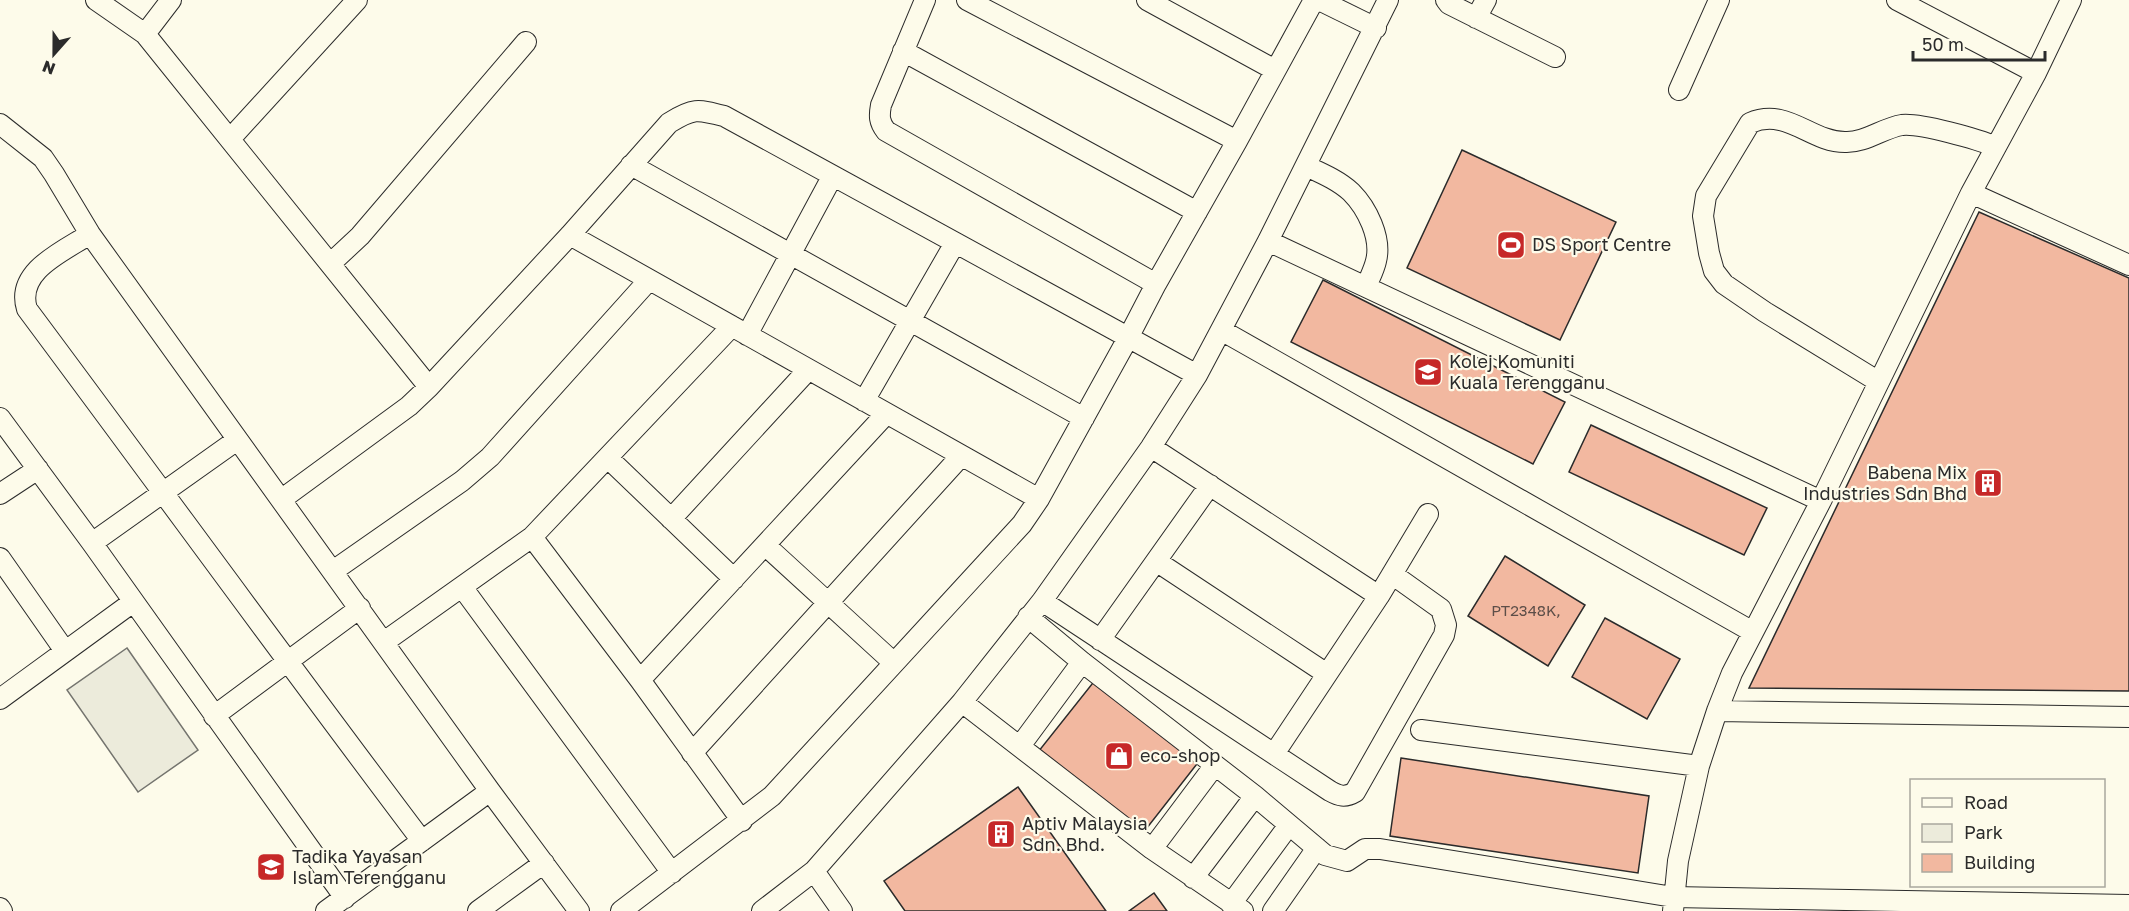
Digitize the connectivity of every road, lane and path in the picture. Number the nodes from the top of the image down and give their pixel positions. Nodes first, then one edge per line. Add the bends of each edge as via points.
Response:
1 (96, 0) edge
2 (171, 0) edge
3 (357, 0) edge
4 (925, 0) edge
5 (967, 0) edge
6 (1147, 0) edge
7 (1314, 0) edge
8 (1319, 0) edge
9 (1388, 0) edge
10 (1446, 0) edge
11 (1486, 0) edge
12 (1719, 0) edge
13 (1897, 0) edge
14 (2071, 0) edge
15 (999, 8) edge
16 (1476, 18) junction
17 (1376, 28) junction
18 (145, 34) junction
19 (526, 42) dead end
20 (903, 51) junction
21 (1555, 57) dead end
22 (1275, 70) junction
23 (2036, 73) junction
24 (1679, 90) dead end
25 (0, 124) edge
26 (230, 140) junction
27 (1237, 141) junction
28 (1996, 147) junction
29 (632, 165) junction
30 (1306, 166) junction
31 (832, 177) junction
32 (1971, 192) junction
33 (1197, 212) junction
34 (90, 234) junction
35 (570, 235) junction
36 (1268, 242) junction
37 (955, 243) junction
38 (790, 254) junction
39 (330, 264) junction
40 (2129, 265) edge
41 (649, 280) junction
42 (1156, 284) junction
43 (1366, 288) junction
44 (911, 321) junction
45 (1221, 330) junction
46 (739, 331) junction
47 (1128, 338) junction
48 (808, 370) junction
49 (1197, 375) junction
50 (1879, 382) junction
51 (429, 387) junction
52 (864, 401) junction
53 (886, 414) junction
54 (0, 418) edge
55 (1084, 418) junction
56 (237, 440) junction
57 (1151, 447) junction
58 (961, 456) junction
59 (608, 458) junction
60 (38, 469) junction
61 (1210, 485) junction
62 (164, 492) junction
63 (0, 494) edge
64 (282, 499) junction
65 (1039, 499) junction
66 (1821, 501) junction
67 (1428, 514) dead end
68 (671, 519) junction
69 (532, 537) junction
70 (92, 543) junction
71 (765, 545) junction
72 (0, 558) edge
73 (1156, 561) junction
74 (333, 571) junction
75 (1392, 574) junction
76 (734, 579) junction
77 (462, 587) junction
78 (1379, 596) junction
79 (1042, 601) junction
80 (133, 602) junction
81 (828, 604) junction
82 (360, 608) junction
83 (1028, 618) junction
84 (1100, 640) junction
85 (384, 642) junction
86 (1747, 644) junction
87 (65, 651) junction
88 (287, 662) junction
89 (1082, 662) junction
90 (894, 663) junction
91 (1327, 674) junction
92 (640, 680) junction
93 (1, 696) edge
94 (962, 702) junction
95 (1717, 711) junction
96 (214, 716) junction
97 (2129, 717) edge
98 (1421, 730) dead end
99 (1020, 746) junction
100 (693, 753) junction
101 (1274, 754) junction
102 (1215, 765) junction
103 (1699, 766) junction
104 (490, 791) junction
105 (1255, 796) junction
106 (741, 821) junction
107 (1289, 825) junction
108 (422, 841) junction
109 (1317, 848) junction
110 (1152, 849) junction
111 (544, 863) junction
112 (814, 871) junction
113 (672, 873) junction
114 (1193, 878) junction
115 (345, 898) junction
116 (1673, 904) edge
117 (2129, 905) edge
118 (1949, 906) edge
119 (1237, 907) edge
120 (326, 911) edge
121 (478, 911) edge
122 (579, 911) edge
123 (621, 911) edge
124 (762, 911) edge
125 (842, 911) edge
126 (1273, 911) edge

1 - 18 street
2 - 18 street
3 - 26 street
4 - 20 street
5 - 15 street
6 - 22 street
7 - 22 street
8 - 17 street
9 - 17 street
10 - 16 street
11 - 16 street
12 - 24 street
13 - 23 street
14 - 23 street
15 - 27 street
16 - 21 street
17 - 30 street
18 - 26 street
19 - 39 street via 360,236
20 - 33 street
20 - 42 street via 881,105 879,117 886,131
22 - 27 street
23 - 28 street
25 - 34 street via 43,158
26 - 39 street
27 - 33 street
28 - 32 street
28 - 50 street via 1903,125 1846,142 1831,140 1774,117 1761,118 1750,123 1706,196 1703,216 1709,254 1714,272 1724,284
29 - 31 street via 669,123 687,112 702,110 723,116
29 - 35 street
29 - 38 street
30 - 36 street
30 - 43 street via 1351,192 1372,226 1377,259
31 - 37 street
31 - 38 street
32 - 40 street
32 - 50 street
33 - 42 street
34 - 56 street
34 - 62 street via 39,269 26,288 24,299 27,309
35 - 41 street
35 - 51 street
36 - 43 street
36 - 45 street
37 - 44 street
37 - 47 street
38 - 44 street
38 - 46 street
39 - 51 street
41 - 46 street
41 - 74 street via 490,457
42 - 47 street
43 - 66 street
44 - 52 street
44 - 55 street
45 - 49 street
45 - 86 street
46 - 48 street
46 - 59 street
47 - 49 street
47 - 55 street
48 - 52 street
48 - 68 street
49 - 57 street
50 - 66 street
51 - 64 street
52 - 53 street
53 - 58 street
53 - 71 street
54 - 60 street
55 - 65 street
56 - 62 street
56 - 64 street
57 - 61 street
57 - 79 street
58 - 65 street
58 - 81 street
59 - 68 street
59 - 69 street
60 - 63 street
60 - 70 street
61 - 73 street
61 - 78 street
62 - 70 street
62 - 88 street
64 - 74 street
65 - 90 street via 1022,524
66 - 86 street
67 - 75 street
68 - 76 street
69 - 77 street
69 - 92 street
70 - 80 street
71 - 76 street
71 - 81 street
72 - 87 street
73 - 84 street
73 - 91 street
74 - 82 street
75 - 78 street
75 - 101 street via 1441,609 1446,625 1444,635 1355,792 1339,795
76 - 92 street
77 - 85 street
77 - 113 street
78 - 91 street
79 - 83 street
79 - 84 street
80 - 87 street
80 - 96 street
81 - 90 street
81 - 100 street
82 - 85 street
82 - 88 street
83 - 89 street
83 - 94 street
84 - 101 street
85 - 104 street
86 - 95 street
87 - 93 street
88 - 96 street
88 - 108 street
89 - 99 street
89 - 102 street
90 - 106 street via 772,796
91 - 101 street
92 - 100 street
94 - 99 street
94 - 112 street
95 - 97 street
95 - 103 street
96 - 115 street
98 - 103 street
99 - 110 street
100 - 106 street
102 - 105 street
102 - 110 street
103 - 116 street via 1678,861
104 - 108 street
104 - 111 street
105 - 107 street
105 - 114 street
106 - 113 street
107 - 109 street
107 - 119 street
108 - 115 street
109 - 116 street via 1325,855 1347,861 1365,849 1380,849
109 - 126 street
110 - 114 street
111 - 121 street
111 - 122 street
112 - 124 street
112 - 125 street
113 - 123 street
114 - 119 street
115 - 120 street
116 - 118 street
117 - 118 street

